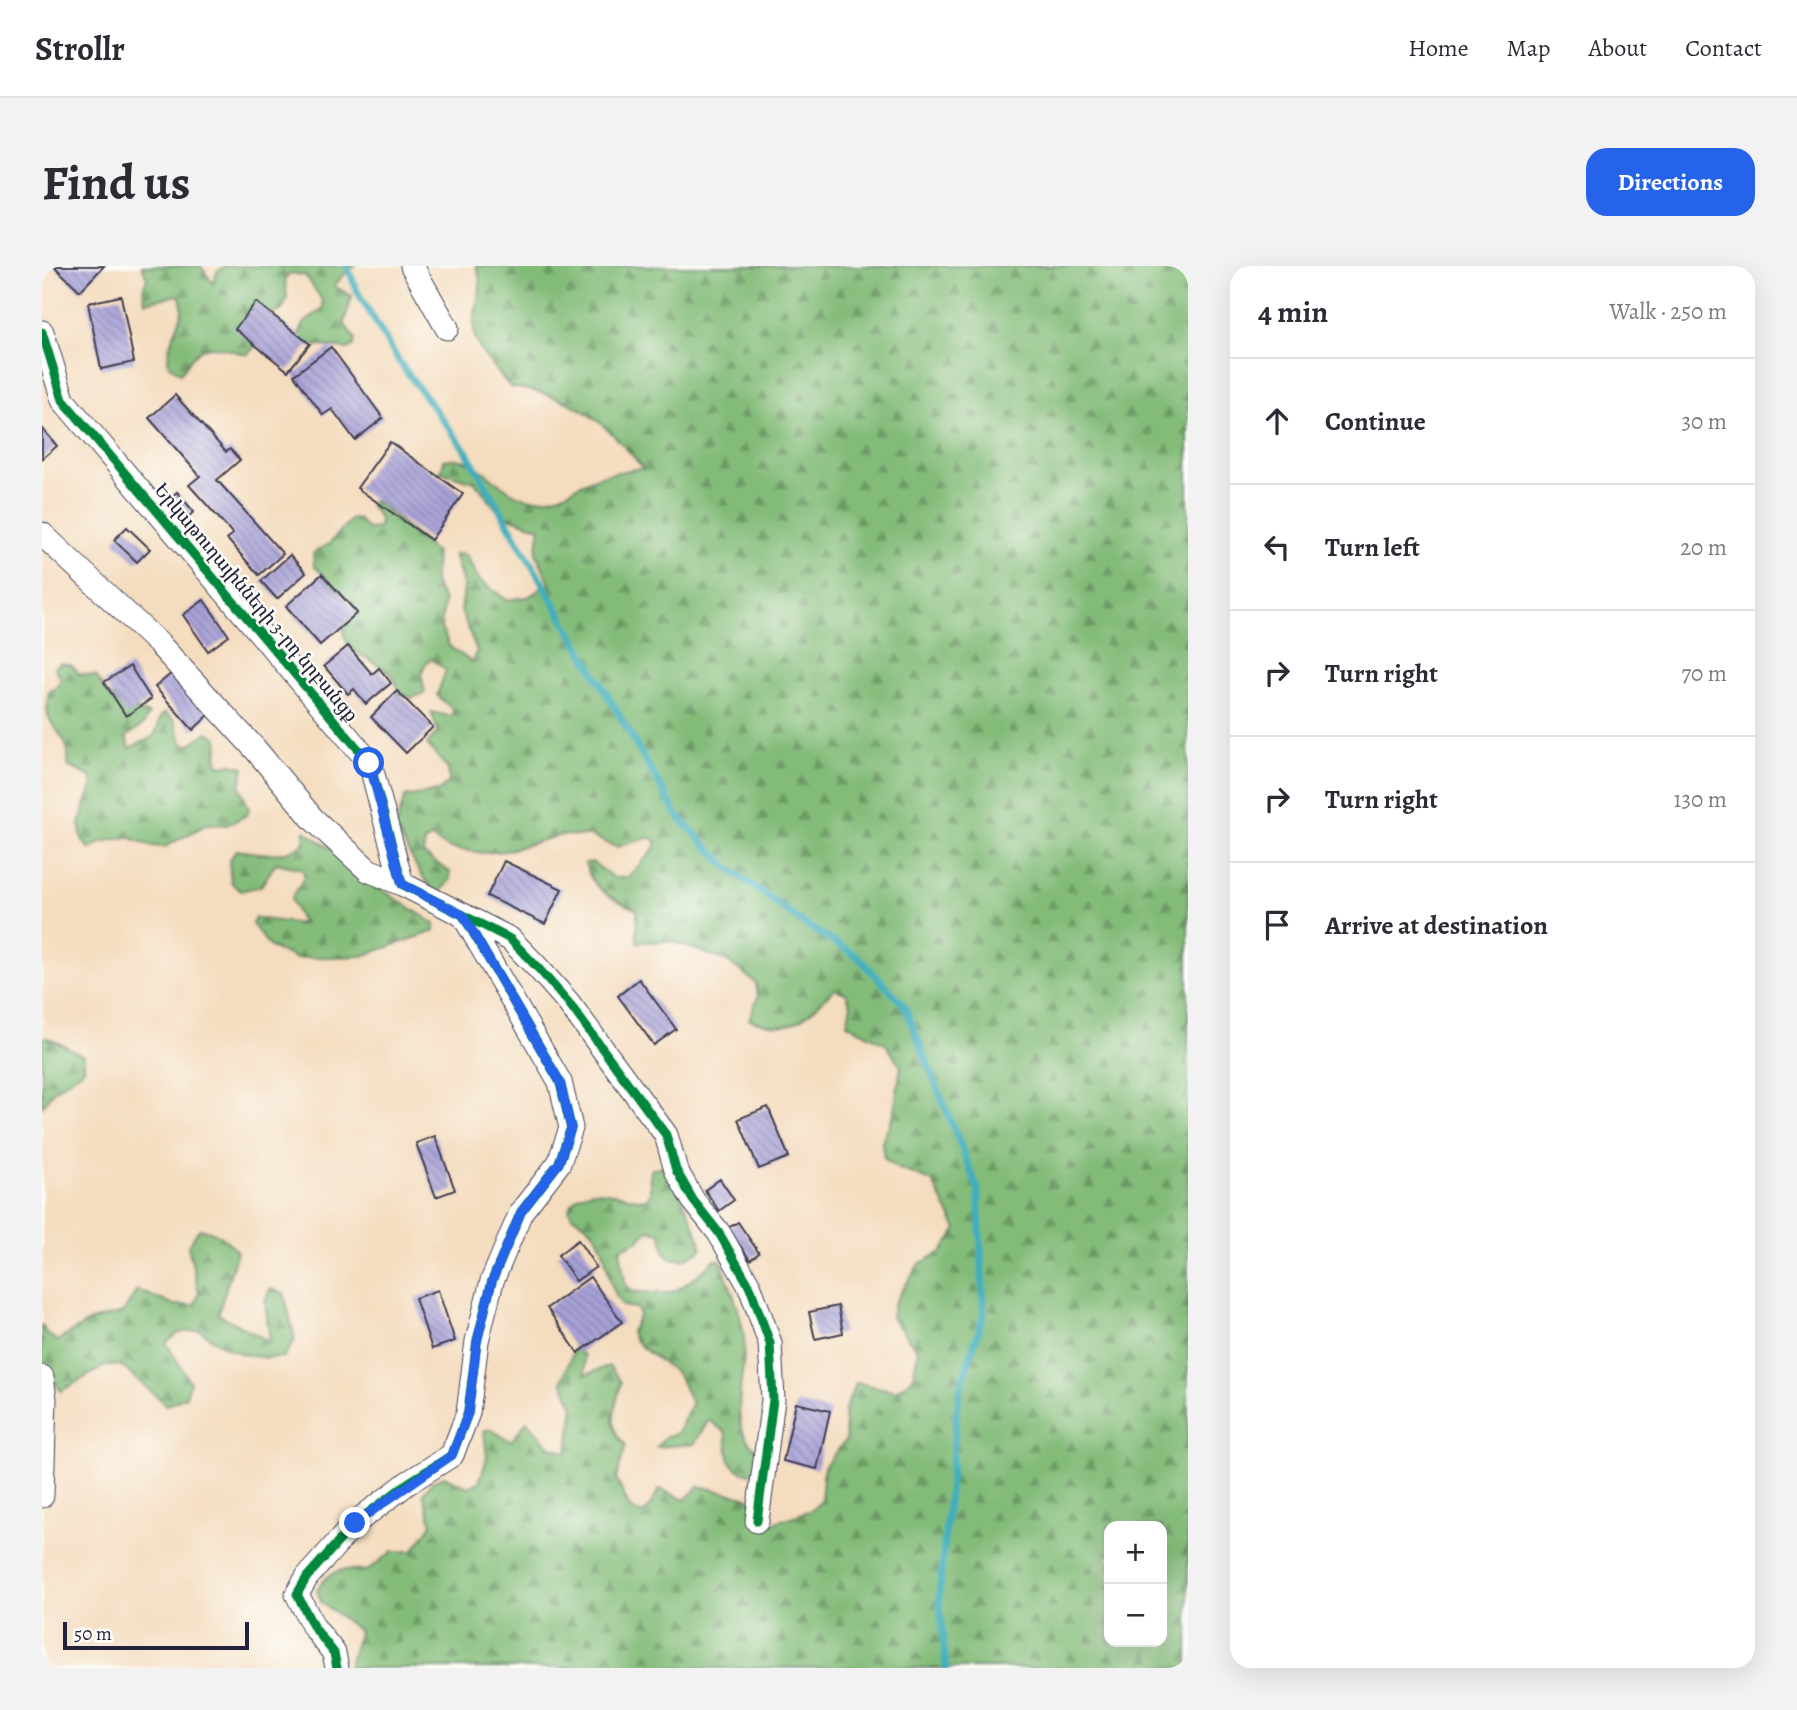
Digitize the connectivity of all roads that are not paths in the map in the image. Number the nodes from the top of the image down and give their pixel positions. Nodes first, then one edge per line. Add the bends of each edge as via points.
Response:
1 (412, 266) edge
2 (447, 328) dead end
3 (42, 332) edge
4 (42, 534) edge
5 (402, 884) junction
6 (463, 915) junction
7 (42, 1377) edge
8 (42, 1496) edge
9 (757, 1521) dead end
10 (337, 1668) edge

1 - 2 street
3 - 5 street, Երկաթուղայինների 3-րդ նրբանցք via 63,400 369,763
4 - 5 street via 159,644 313,818 368,870
5 - 6 street
6 - 9 street via 510,939 568,1002 666,1135 676,1170 750,1287 770,1343 774,1400
6 - 10 street via 560,1082 571,1128 559,1163 521,1212 492,1281 477,1342 468,1413 452,1455 355,1523 296,1594 334,1653
7 - 8 street

